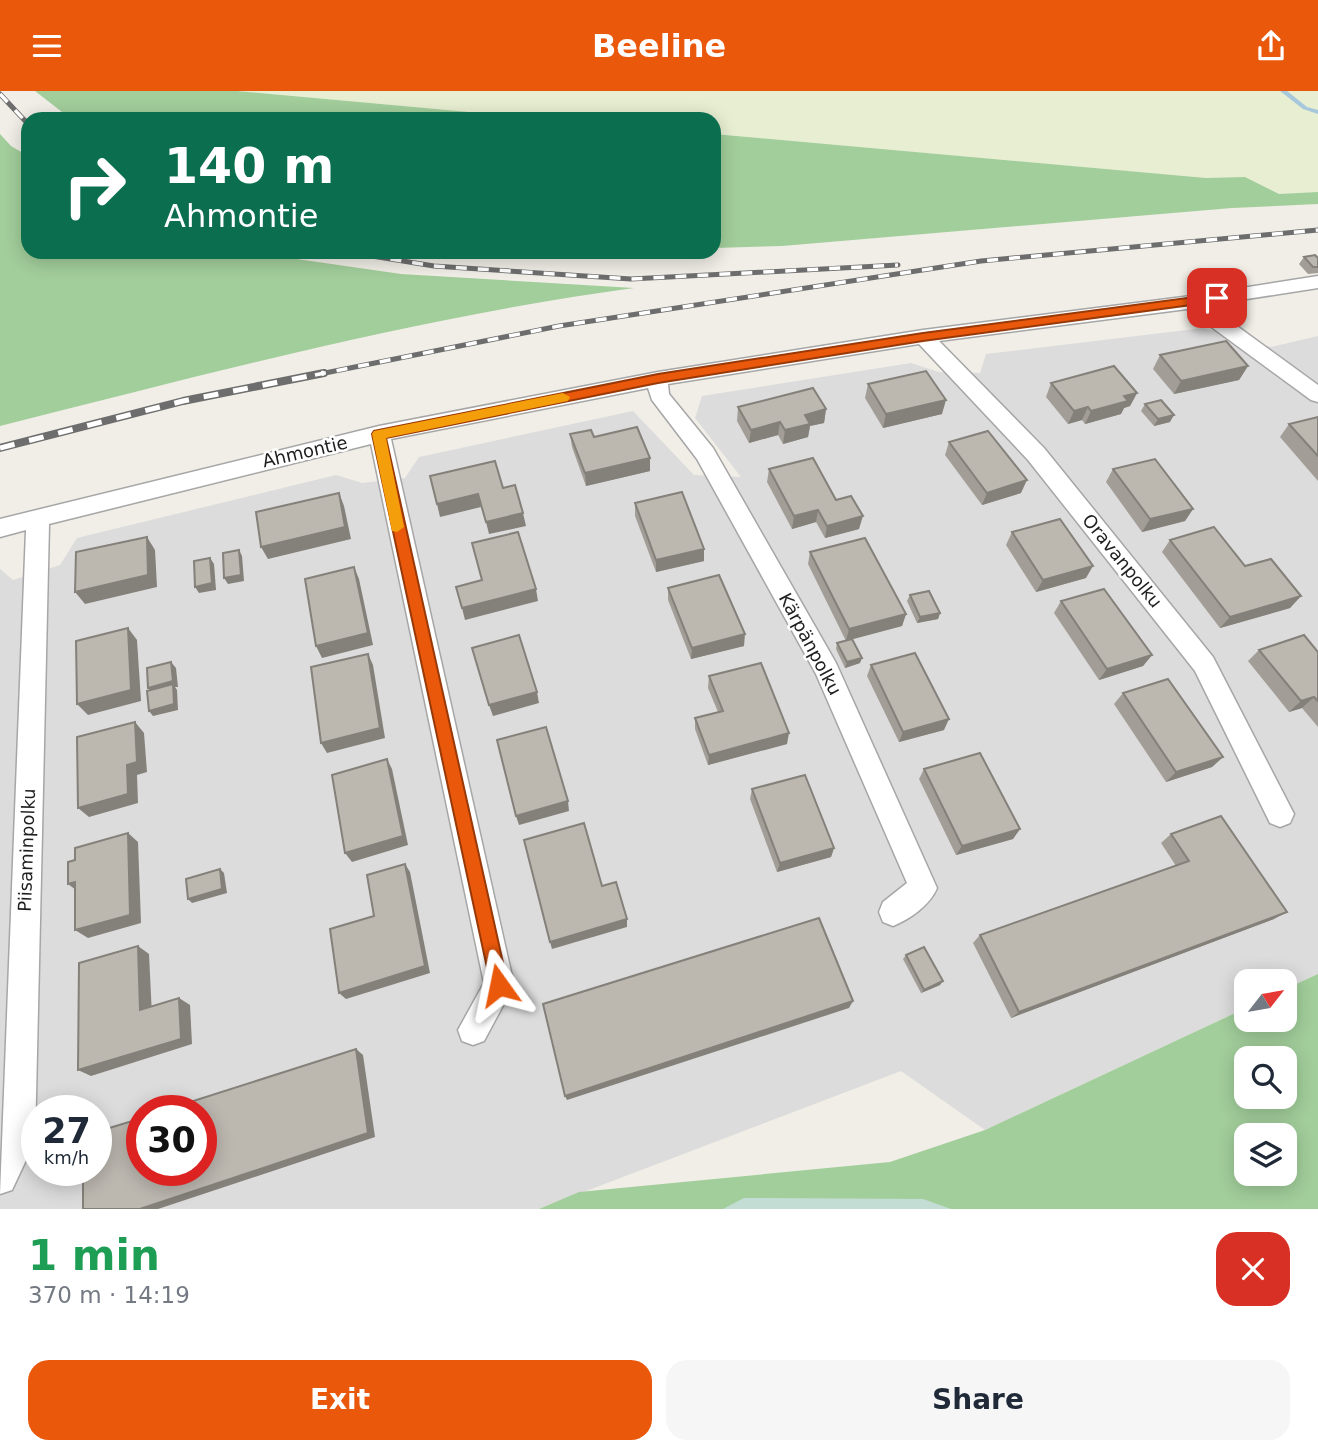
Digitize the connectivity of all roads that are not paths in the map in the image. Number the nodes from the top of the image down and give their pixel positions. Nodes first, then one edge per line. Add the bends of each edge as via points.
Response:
1 (1318, 282) edge
2 (1191, 302) junction
3 (923, 337) junction
4 (658, 379) junction
5 (1318, 395) edge
6 (379, 434) junction
7 (38, 517) junction
8 (0, 528) edge
9 (1280, 814) dead end
10 (893, 912) dead end
11 (473, 1030) dead end
12 (0, 1178) edge

1 - 2 street, Ahmontie
2 - 3 street, Ahmontie
2 - 5 street
3 - 4 street, Ahmontie
3 - 9 street, Oravanpolku via 1036,454 1204,664
4 - 6 street, Ahmontie
4 - 10 street, Kärpänpolku via 659,395 705,454 827,670 912,862 923,888
6 - 7 street, Ahmontie
6 - 11 street via 499,985
7 - 8 street, Ahmontie
7 - 12 street, Piisaminpolku via 19,1140

